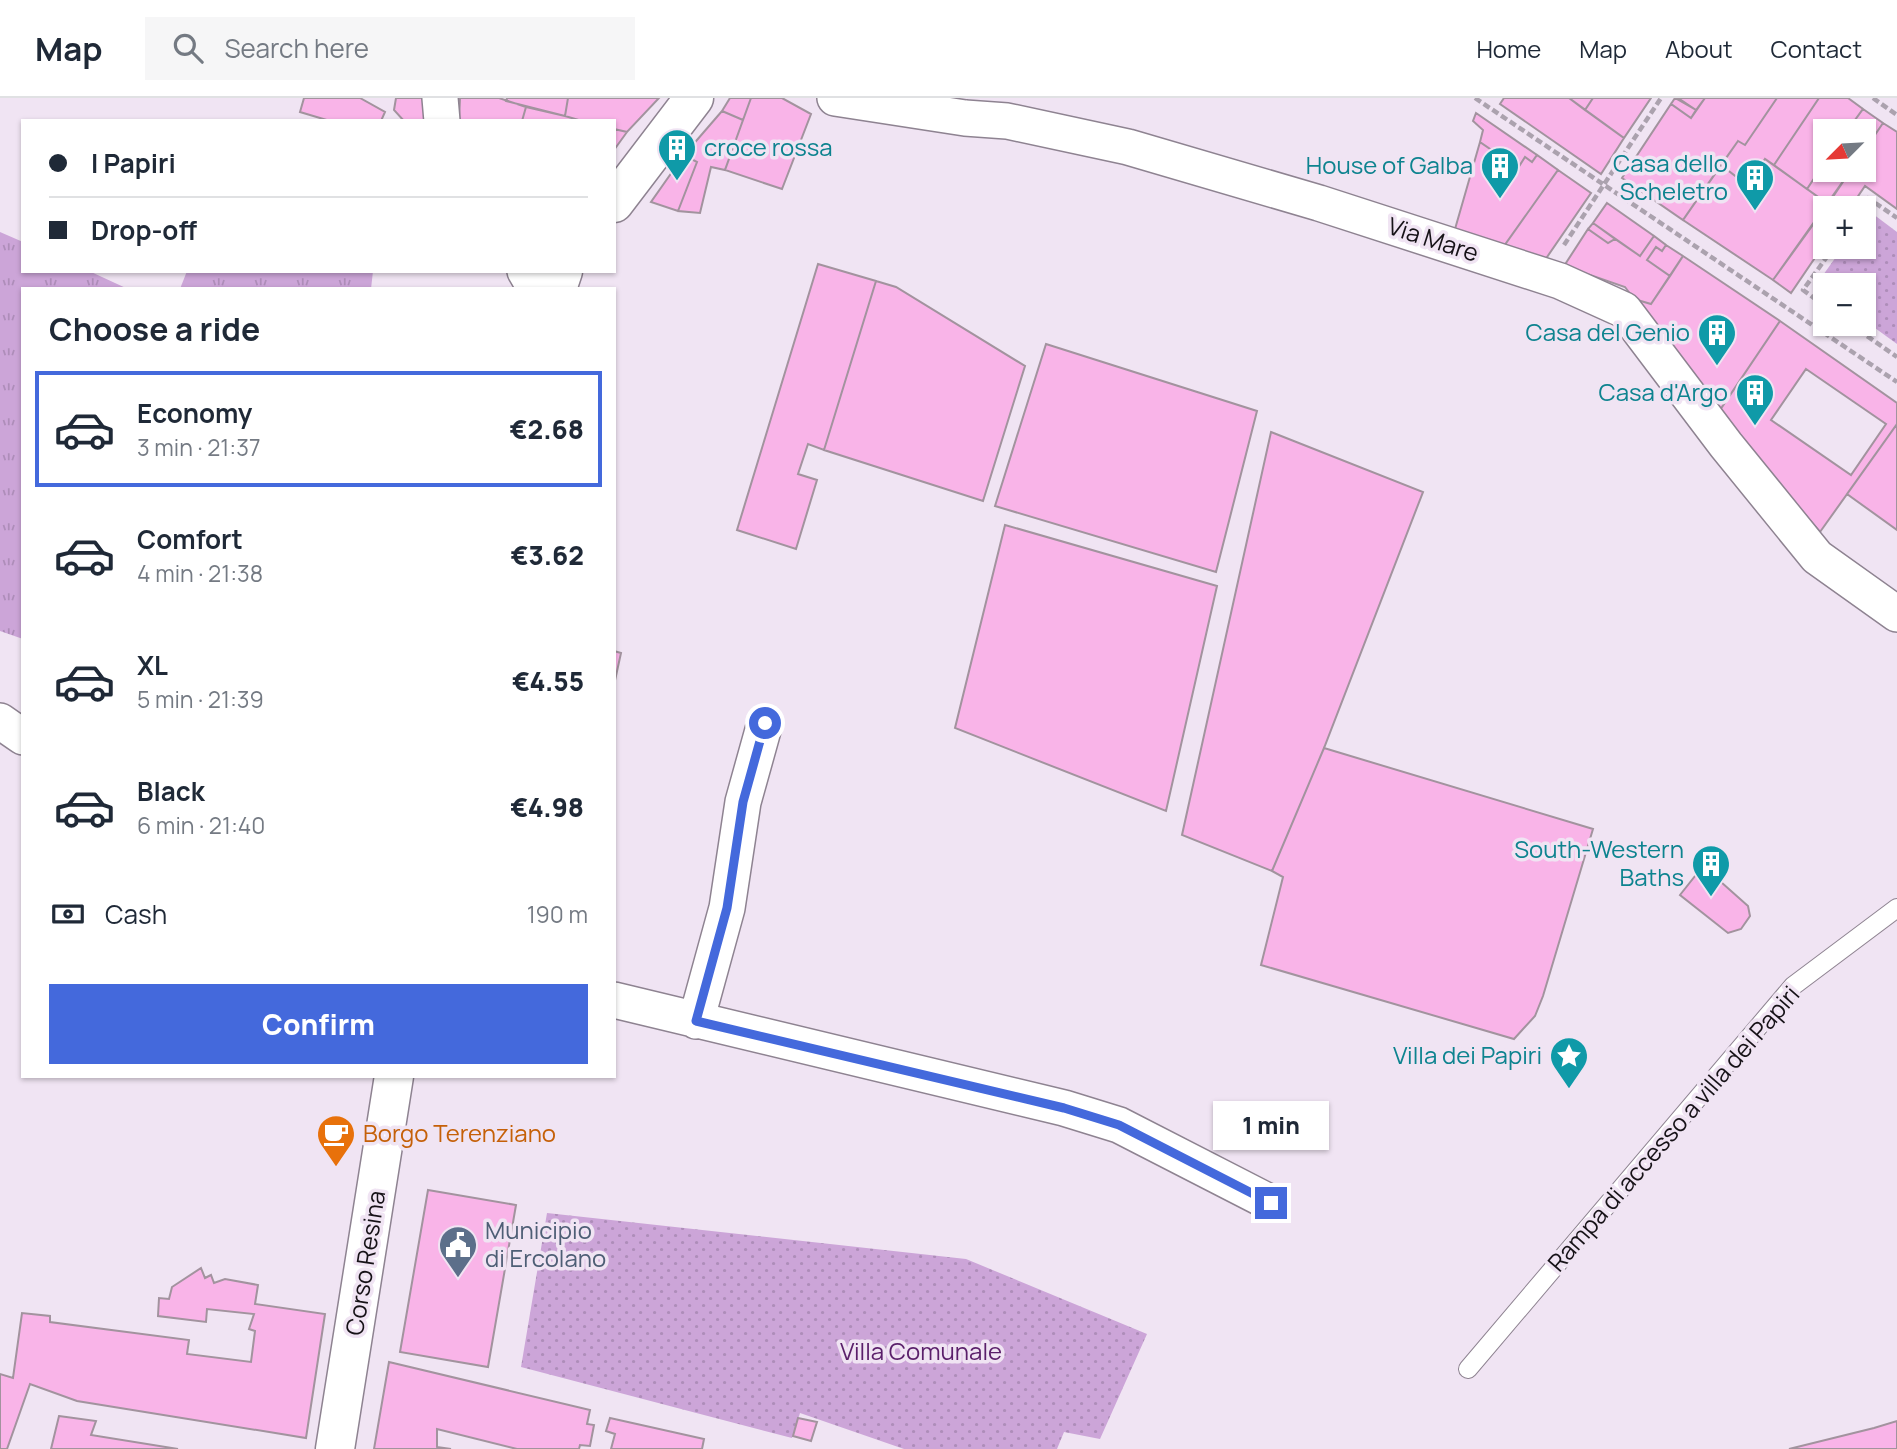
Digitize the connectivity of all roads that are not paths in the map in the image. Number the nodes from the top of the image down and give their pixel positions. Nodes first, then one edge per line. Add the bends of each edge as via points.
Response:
1 (440, 98) edge
2 (694, 98) edge
3 (835, 98) edge
4 (442, 119) edge
5 (616, 200) edge
6 (526, 273) edge
7 (539, 287) edge
8 (1897, 614) edge
9 (0, 721) edge
10 (765, 723) dead end
11 (21, 736) edge
12 (1897, 908) edge
13 (616, 1001) edge
14 (696, 1021) junction
15 (394, 1078) edge
16 (1271, 1203) dead end
17 (1468, 1369) dead end
18 (335, 1449) edge

1 - 4 street
2 - 5 main road
3 - 8 street, Via Mare via 1007,121 1128,147 1332,207 1610,301 1624,310 1817,557
6 - 7 street
9 - 11 street
10 - 14 street via 743,802 727,908
12 - 17 lane, Rampa di accesso a villa dei Papiri via 1793,986
13 - 14 street
14 - 16 street via 1119,1125
15 - 18 main road, Corso Resina

